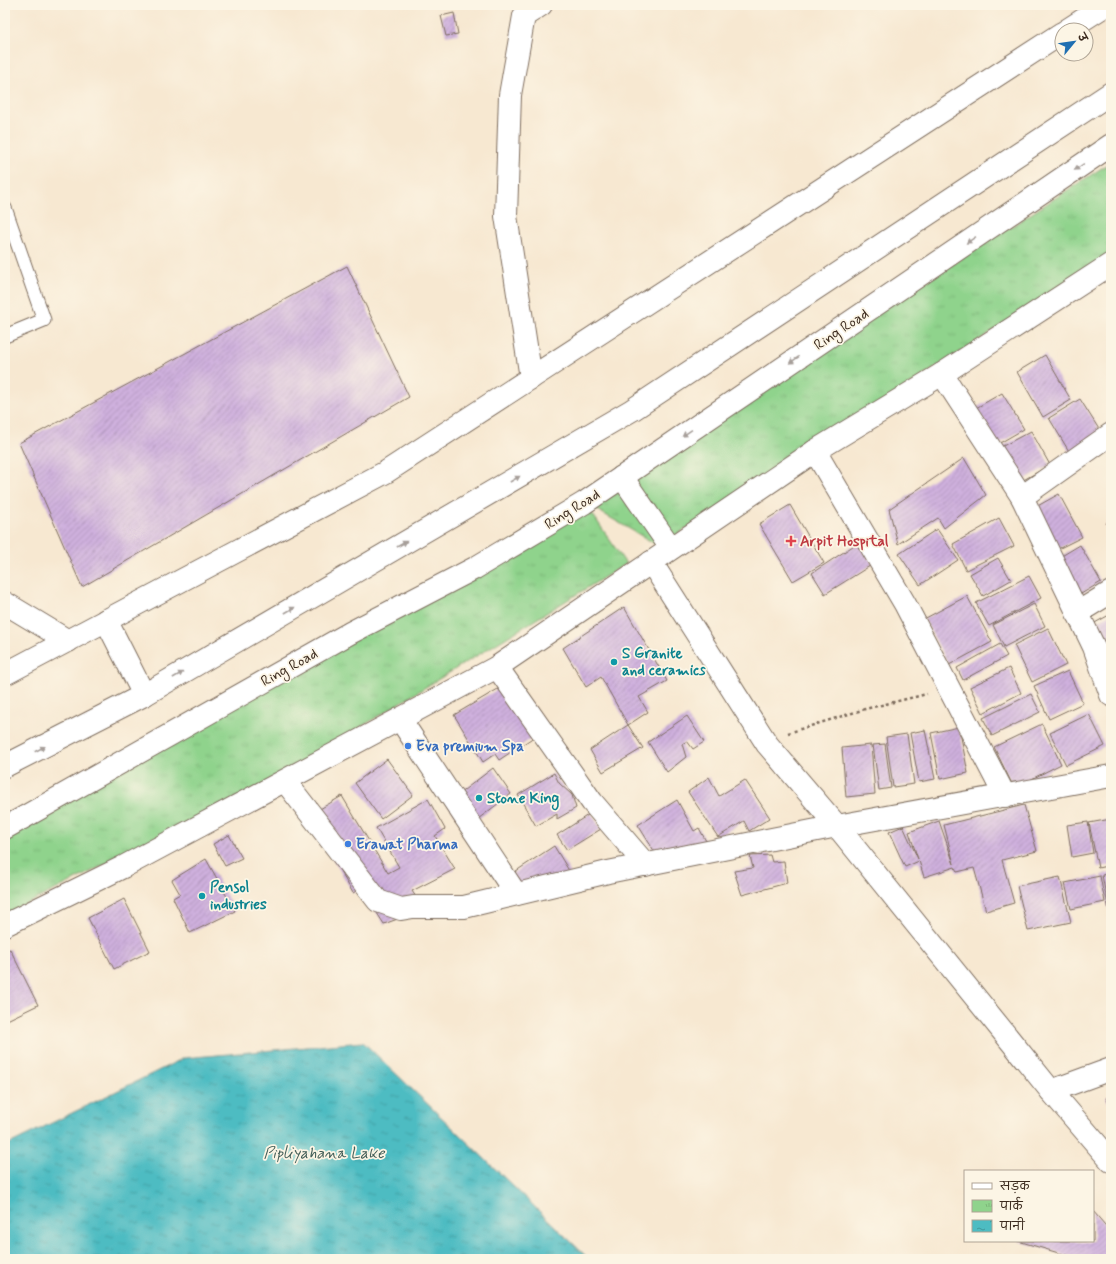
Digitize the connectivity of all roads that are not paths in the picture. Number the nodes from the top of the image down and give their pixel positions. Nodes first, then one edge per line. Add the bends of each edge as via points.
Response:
1 (541, 5) edge
2 (1106, 5) edge
3 (1079, 22) edge
4 (1054, 39) edge
5 (1111, 93) edge
6 (1111, 145) edge
7 (5, 208) edge
8 (1111, 264) edge
9 (5, 336) edge
10 (942, 374) junction
11 (531, 378) junction
12 (1111, 434) edge
13 (815, 451) junction
14 (622, 477) junction
15 (1022, 497) junction
16 (671, 548) junction
17 (651, 562) junction
18 (1111, 592) edge
19 (5, 604) edge
20 (1077, 613) junction
21 (106, 620) junction
22 (68, 641) junction
23 (497, 667) junction
24 (5, 674) edge
25 (144, 695) junction
26 (1111, 696) edge
27 (400, 719) junction
28 (5, 766) edge
29 (1111, 776) edge
30 (285, 781) junction
31 (1005, 796) junction
32 (837, 826) junction
33 (5, 828) edge
34 (646, 865) junction
35 (516, 894) junction
36 (5, 925) edge
37 (1111, 1069) edge
38 (1051, 1091) junction
39 (1111, 1160) edge

1 - 11 street via 524,16 510,95 506,216
2 - 3 street
4 - 11 street
25 -> 5 street via 632,410
6 -> 14 street, Ring Road
7 - 9 lane via 44,320
8 - 10 street
10 - 13 street
10 - 15 street
11 - 21 street via 386,472
12 - 15 street
13 - 16 street
13 - 31 street via 905,604
14 - 16 street
14 - 33 street, Ring Road via 584,503 475,568 343,637
15 - 20 street
16 - 17 street
17 - 23 street
17 - 32 street via 767,744
18 - 20 street
19 - 22 street
20 - 26 street via 1094,647
21 - 22 street
21 - 25 street
22 - 24 street
23 - 27 street
23 - 34 street via 592,802
28 -> 25 street
27 - 30 street
27 - 35 street
29 - 31 street
30 - 35 street via 378,901 401,909 464,907
30 - 36 street via 123,868
31 - 32 street
32 - 34 street
32 - 38 street
34 - 35 street
37 - 38 street
38 - 39 street

